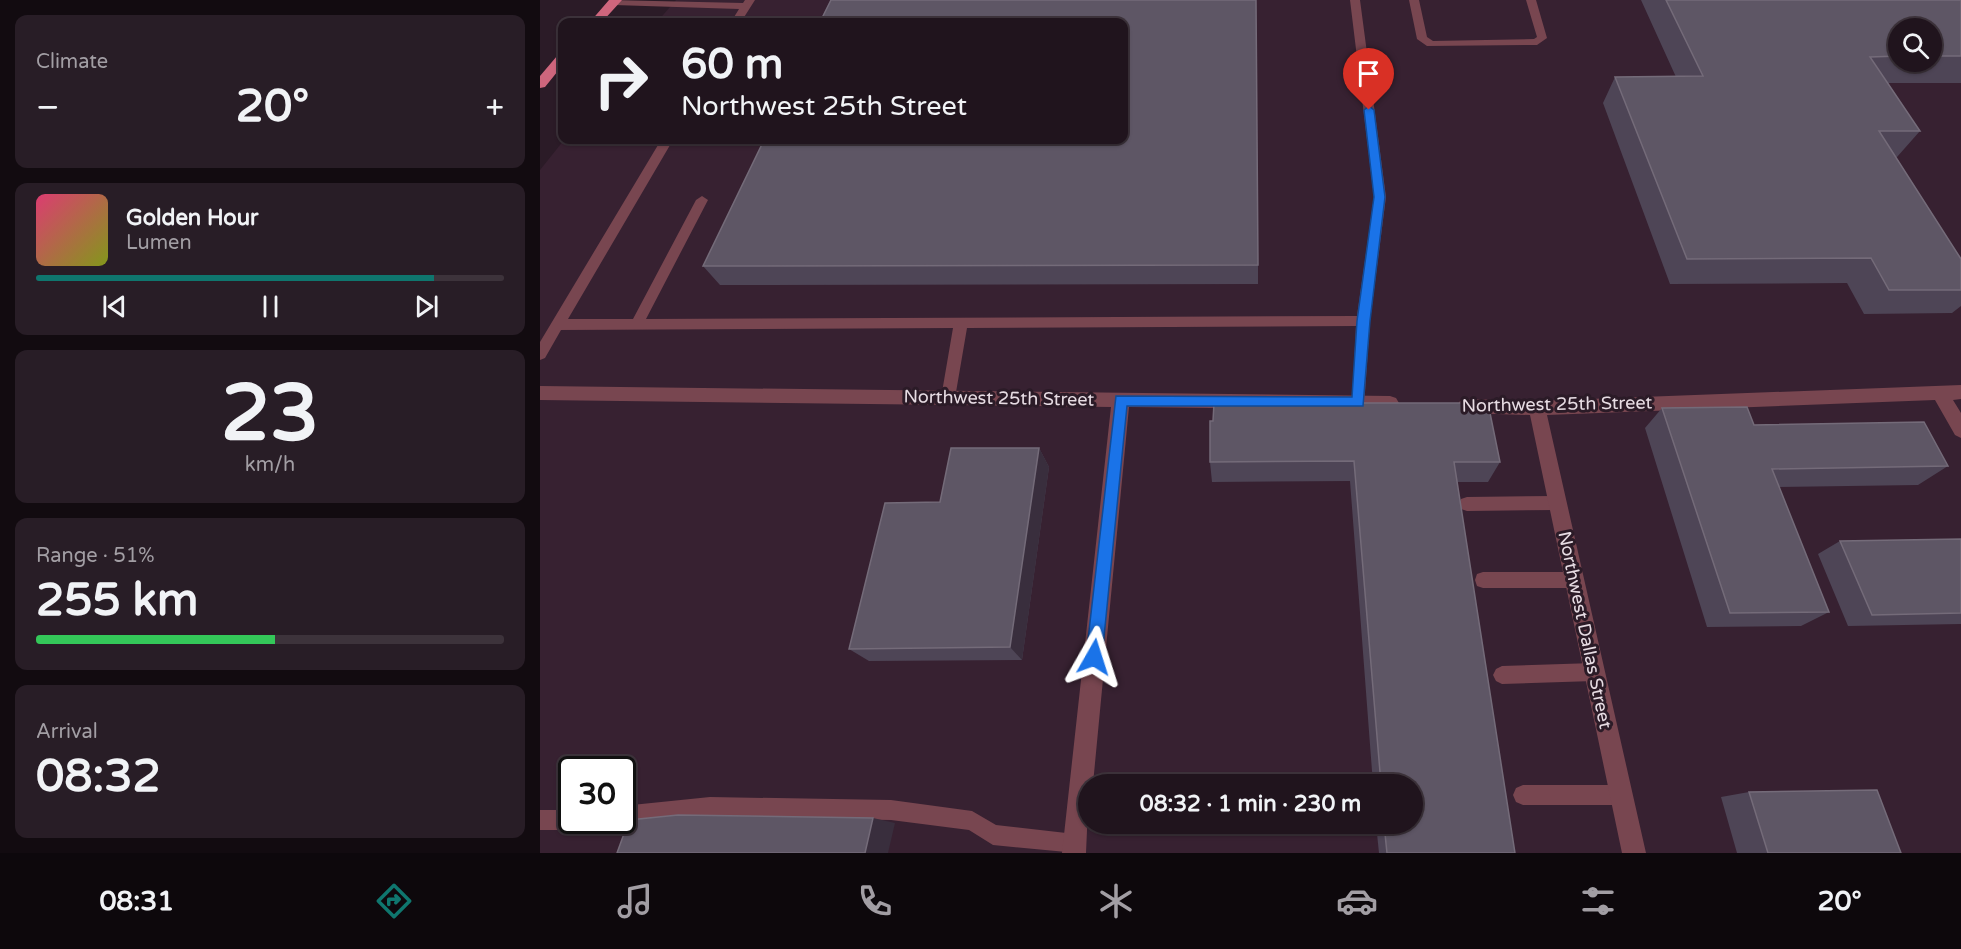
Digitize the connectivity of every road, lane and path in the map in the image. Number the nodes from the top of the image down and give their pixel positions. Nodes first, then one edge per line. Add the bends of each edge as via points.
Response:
1 (1355, 0) edge
2 (1414, 0) edge
3 (1531, 0) edge
4 (615, 1) edge
5 (748, 3) edge
6 (600, 18) edge
7 (739, 18) edge
8 (558, 64) edge
9 (540, 84) edge
10 (665, 144) edge
11 (702, 200) dead end
12 (1363, 321) junction
13 (961, 323) junction
14 (637, 324) junction
15 (557, 325) junction
16 (540, 354) edge
17 (1940, 392) junction
18 (1961, 392) edge
19 (540, 393) edge
20 (948, 398) junction
21 (1121, 400) junction
22 (1359, 402) junction
23 (1406, 404) edge
24 (1454, 405) edge
25 (1537, 408) junction
26 (1961, 430) edge
27 (1557, 503) junction
28 (1467, 504) dead end
29 (1483, 580) dead end
30 (1574, 580) junction
31 (1594, 672) junction
32 (1502, 675) dead end
33 (1523, 795) dead end
34 (1621, 795) junction
35 (636, 815) edge
36 (540, 820) edge
37 (558, 820) edge
38 (1074, 848) edge
39 (1634, 853) edge

1 - 12 lane via 1380,197
2 - 3 lane via 1422,39 1431,44 1537,42 1542,38 1541,30
4 - 5 lane
4 - 6 main road
5 - 7 lane
8 - 9 main road
10 - 15 lane
11 - 14 lane
12 - 13 lane
12 - 22 lane
13 - 14 lane
13 - 20 lane
14 - 15 lane
15 - 16 lane
17 - 18 street, Northwest 25th Street
17 - 25 street, Northwest 25th Street
17 - 26 street
19 - 20 street, Northwest 25th Street
20 - 21 street, Northwest 25th Street
21 - 22 street, Northwest 25th Street
21 - 38 street
22 - 23 street, Northwest 25th Street
24 - 25 street, Northwest 25th Street
25 - 27 street, Northwest Dallas Street
27 - 28 lane
27 - 30 street, Northwest Dallas Street
29 - 30 lane
30 - 31 street, Northwest Dallas Street
31 - 32 lane
31 - 34 street, Northwest Dallas Street
33 - 34 lane
34 - 39 street, Northwest Dallas Street
35 - 38 lane via 710,807 891,810 972,821 993,835
36 - 37 lane

